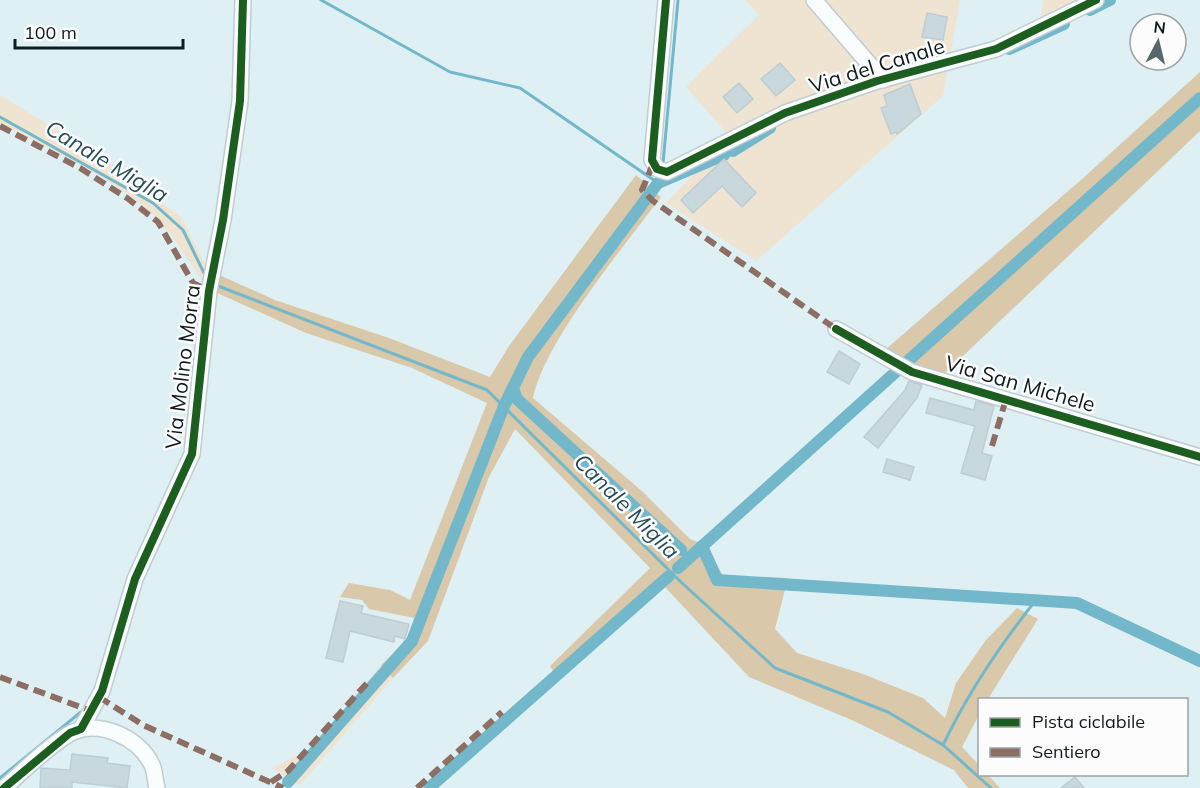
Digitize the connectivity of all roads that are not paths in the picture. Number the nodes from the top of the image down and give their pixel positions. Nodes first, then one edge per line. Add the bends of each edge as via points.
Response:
1 (243, 0) edge
2 (666, 0) edge
3 (814, 0) edge
4 (1096, 0) edge
5 (883, 80) junction
6 (836, 329) dead end
7 (1200, 458) edge
8 (81, 729) junction
9 (4, 788) edge
10 (157, 788) edge

1 - 8 street, Via Molino Morra via 240,101 209,291 192,454 135,579 102,691
2 - 5 street, Via del Canale via 652,160 657,169 671,172 785,113
3 - 5 street, Via del Canale
4 - 5 street, Via del Canale via 996,49
6 - 7 street, Via San Michele via 902,365
8 - 9 street, Via Molino Morra via 70,733
8 - 10 street via 108,730 135,745 153,766

